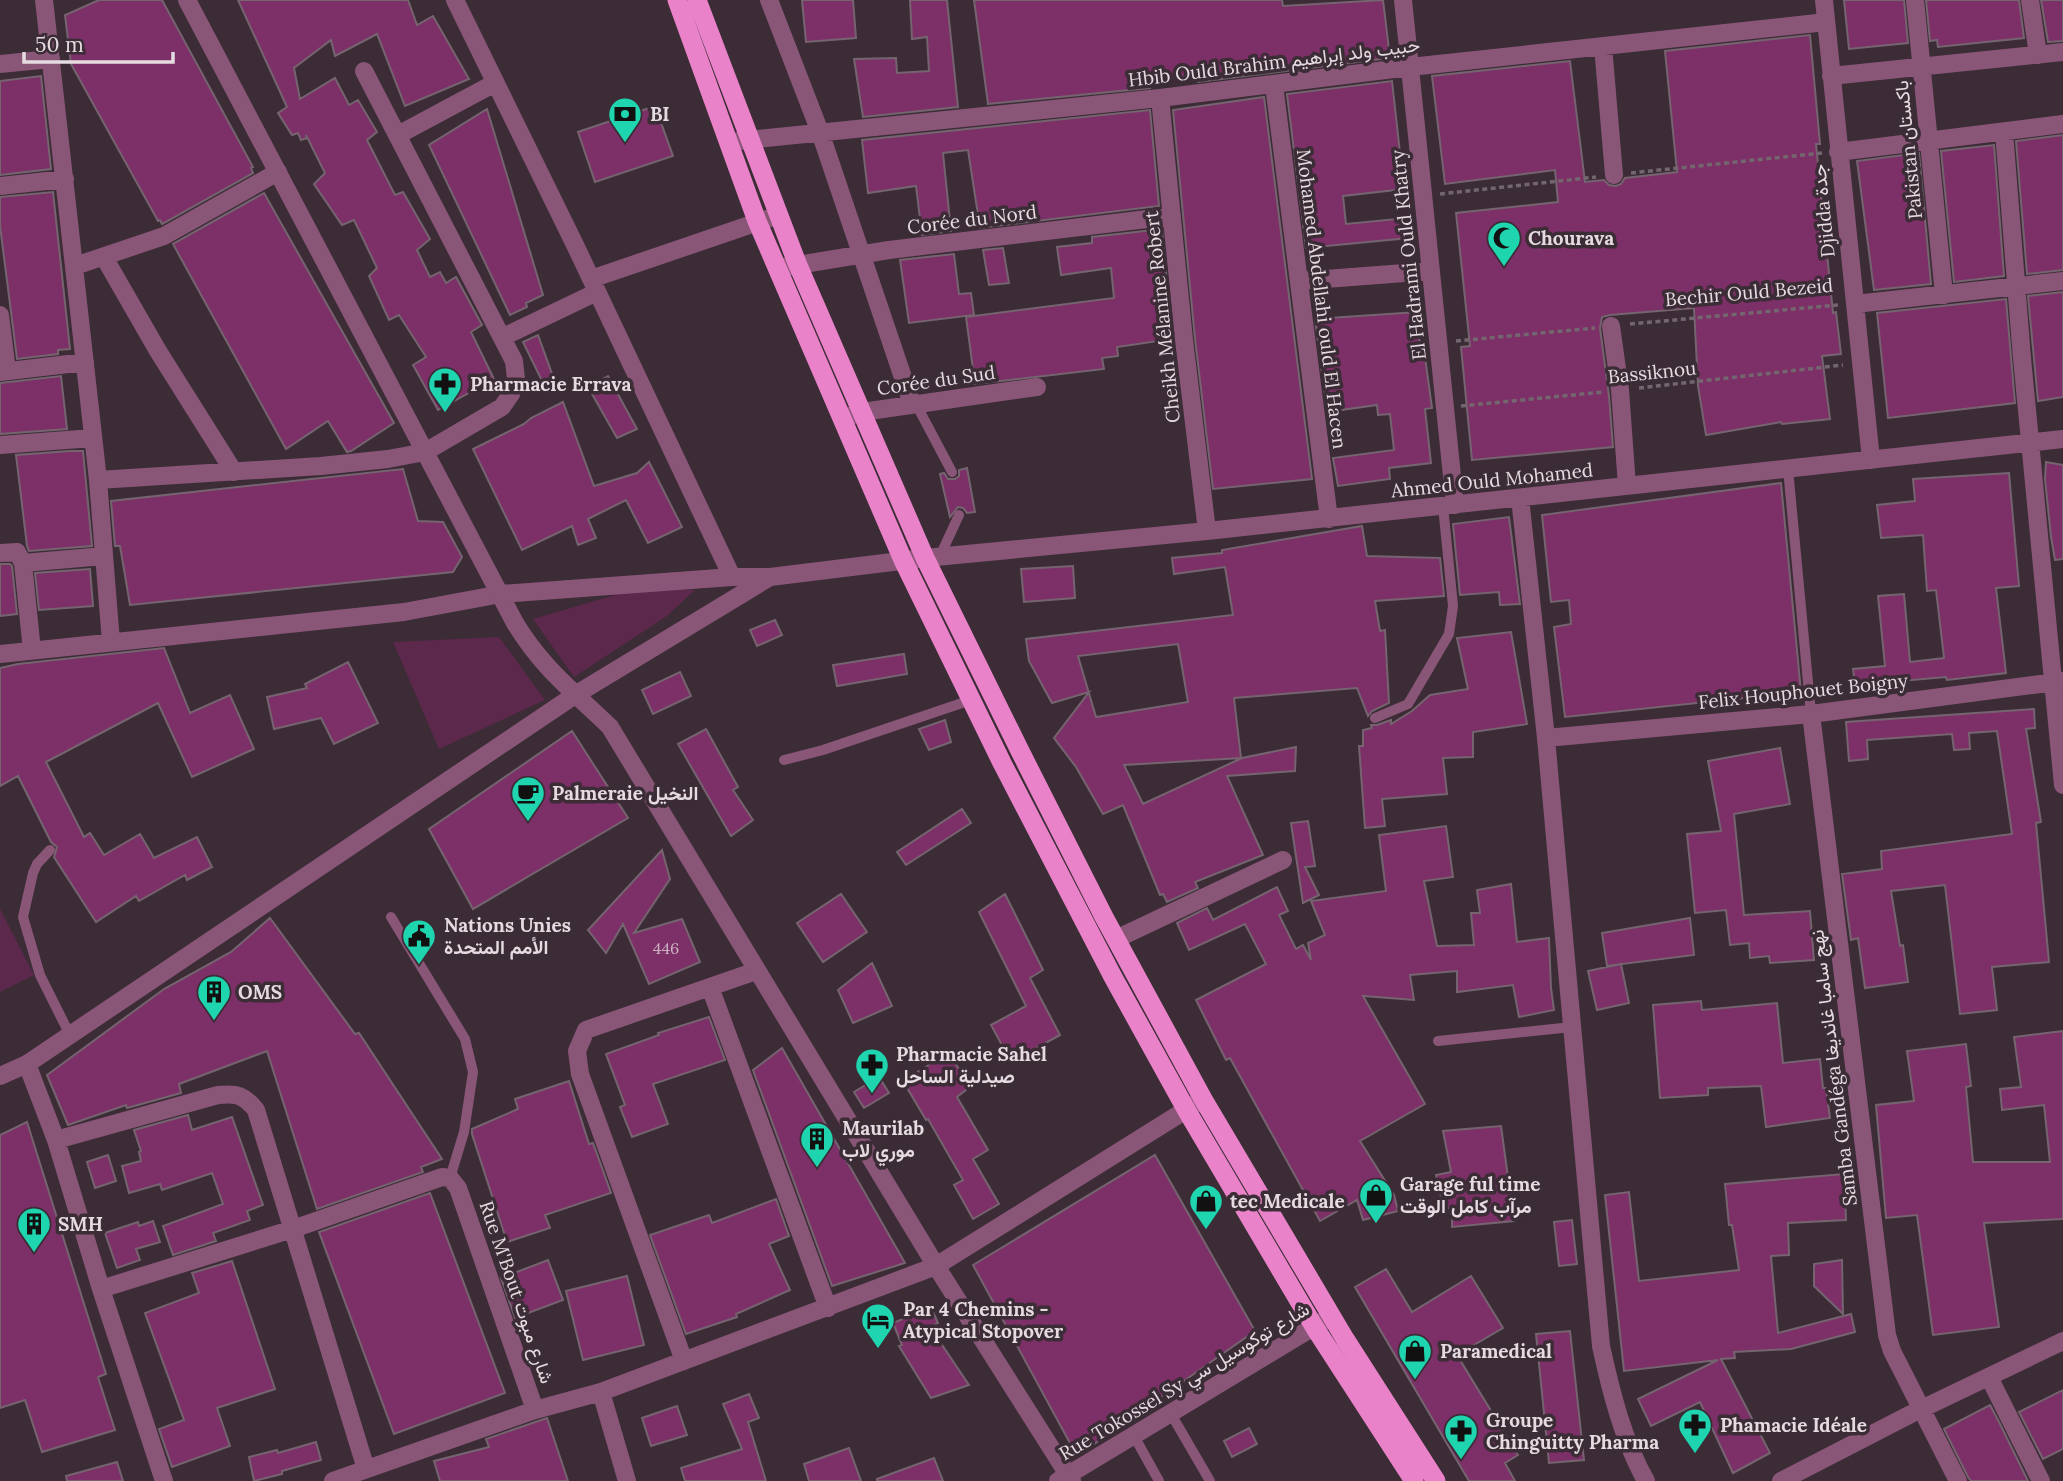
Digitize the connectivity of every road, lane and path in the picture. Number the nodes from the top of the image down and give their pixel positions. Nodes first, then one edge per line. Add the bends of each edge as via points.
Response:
1 (44, 0) edge
2 (187, 0) edge
3 (454, 0) edge
4 (677, 0) edge
5 (697, 0) edge
6 (769, 0) edge
7 (1403, 0) edge
8 (1824, 0) edge
9 (1915, 0) edge
10 (2031, 0) edge
11 (1826, 22) junction
12 (1603, 46) junction
13 (2063, 52) edge
14 (2038, 55) junction
15 (51, 59) junction
16 (0, 64) edge
17 (1410, 67) junction
18 (1920, 67) junction
19 (364, 71) dead end
20 (1831, 76) junction
21 (495, 83) junction
22 (1274, 85) junction
23 (1160, 97) junction
24 (2063, 124) edge
25 (820, 132) junction
26 (2004, 132) junction
27 (398, 135) junction
28 (1929, 139) junction
29 (748, 140) junction
30 (727, 143) junction
31 (1838, 152) junction
32 (278, 172) junction
33 (1614, 175) dead end
34 (65, 179) junction
35 (0, 186) edge
36 (778, 215) junction
37 (1172, 216) junction
38 (757, 221) junction
39 (860, 254) junction
40 (104, 257) junction
41 (75, 266) junction
42 (788, 266) junction
43 (1431, 271) junction
44 (1299, 281) junction
45 (2063, 281) edge
46 (594, 285) junction
47 (2018, 286) junction
48 (1944, 295) junction
49 (1854, 304) junction
50 (0, 315) edge
51 (1611, 326) junction
52 (503, 337) junction
53 (1438, 342) junction
54 (85, 362) junction
55 (1861, 363) junction
56 (4, 372) edge
57 (1037, 387) dead end
58 (1620, 390) junction
59 (914, 404) junction
60 (1445, 408) junction
61 (862, 412) junction
62 (843, 419) junction
63 (93, 438) junction
64 (2063, 439) edge
65 (2030, 443) junction
66 (0, 445) edge
67 (425, 452) junction
68 (1871, 460) junction
69 (1788, 469) junction
70 (234, 472) junction
71 (952, 472) dead end
72 (98, 480) junction
73 (1627, 486) junction
74 (1520, 498) junction
75 (1449, 505) junction
76 (959, 515) dead end
77 (1329, 519) junction
78 (1207, 531) junction
79 (0, 553) edge
80 (104, 556) junction
81 (933, 557) junction
82 (903, 560) junction
83 (23, 563) junction
84 (732, 577) junction
85 (770, 577) junction
86 (501, 594) junction
87 (111, 642) junction
88 (32, 651) junction
89 (0, 654) edge
90 (2058, 682) edge
91 (575, 695) junction
92 (971, 700) junction
93 (1811, 714) junction
94 (1375, 718) dead end
95 (1546, 738) junction
96 (784, 760) dead end
97 (2063, 785) edge
98 (50, 850) dead end
99 (1283, 860) dead end
100 (390, 917) dead end
101 (1116, 939) junction
102 (756, 971) junction
103 (710, 987) junction
104 (1572, 1027) junction
105 (69, 1035) junction
106 (1438, 1041) dead end
107 (27, 1064) junction
108 (0, 1076) edge
109 (1203, 1099) junction
110 (1186, 1111) junction
111 (56, 1140) junction
112 (454, 1183) junction
113 (293, 1229) junction
114 (936, 1266) junction
115 (101, 1289) junction
116 (828, 1308) junction
117 (1323, 1322) junction
118 (2063, 1340) edge
119 (684, 1362) junction
120 (1989, 1377) junction
121 (601, 1392) junction
122 (1922, 1409) junction
123 (536, 1410) junction
124 (1171, 1414) junction
125 (1134, 1436) junction
126 (366, 1469) junction
127 (1419, 1477) edge
128 (1066, 1479) edge
129 (164, 1481) edge
130 (333, 1481) edge
131 (627, 1481) edge
132 (1159, 1481) edge
133 (1210, 1481) edge
134 (1646, 1481) edge
135 (1781, 1481) edge
136 (1958, 1481) edge
137 (2040, 1481) edge

1 - 15 street
2 - 32 street
3 - 21 street
4 - 30 highway
5 - 29 highway
6 - 25 street
7 - 17 street, El Hadrami Ould Khatry
8 - 11 street, Djidda جدة
9 - 18 street, Pakistan باكستان
10 - 14 street
11 - 12 street, Hbib Ould Brahim حبيب ولد إبراهيم
11 - 20 street, Djidda جدة
12 - 17 street, Hbib Ould Brahim حبيب ولد إبراهيم
12 - 33 street
13 - 14 street
14 - 18 street
15 - 16 street
15 - 34 street
17 - 22 street, Hbib Ould Brahim حبيب ولد إبراهيم
17 - 43 street, El Hadrami Ould Khatry
18 - 20 street
18 - 28 street, Pakistan باكستان
19 - 27 street
20 - 31 street, Djidda جدة
21 - 27 street
21 - 46 street
22 - 23 street, Hbib Ould Brahim حبيب ولد إبراهيم
22 - 44 street, Mohamed Abdellahi ould El Hacen
23 - 25 street, Hbib Ould Brahim حبيب ولد إبراهيم
23 - 37 street, Cheikh Mélanine Robert
24 - 26 street
25 - 29 street, Hbib Ould Brahim حبيب ولد إبراهيم
25 - 39 street
26 - 28 street
26 - 47 street
27 - 52 street
28 - 31 street
28 - 48 street, Pakistan باكستان
29 - 30 street, Hbib Ould Brahim حبيب ولد إبراهيم
29 - 36 highway
30 - 38 highway
31 - 49 street, Djidda جدة
32 - 40 street via 164,236
32 - 67 street
34 - 35 street
34 - 41 street
36 - 38 street
36 - 42 highway
37 - 39 street, Corée du Nord
37 - 78 street, Cheikh Mélanine Robert
38 - 42 highway
38 - 46 street
39 - 42 street, Corée du Nord
39 - 59 street
40 - 41 street
40 - 70 street
41 - 54 street
42 - 61 highway
42 - 62 highway
43 - 44 street
43 - 53 street, El Hadrami Ould Khatry
44 - 77 street, Mohamed Abdellahi ould El Hacen
45 - 47 street, Bechir Ould Bezeid
46 - 52 street
46 - 84 street
47 - 48 street, Bechir Ould Bezeid
47 - 65 street
48 - 49 street, Bechir Ould Bezeid
49 - 51 path, Bechir Ould Bezeid
49 - 55 street, Djidda جدة
50 - 56 street
51 - 53 path, Bechir Ould Bezeid
51 - 58 street
52 - 67 street via 516,379 502,407
53 - 60 street, El Hadrami Ould Khatry
54 - 56 street
54 - 63 street
55 - 58 path, Bassiknou
55 - 68 street, Djidda جدة
57 - 59 street, Corée du Sud
58 - 60 path, Bassiknou
58 - 73 street
59 - 61 street, Corée du Sud
59 - 71 lane
60 - 75 street, El Hadrami Ould Khatry
61 - 62 street, Corée du Sud
61 - 81 highway
62 - 82 highway
63 - 66 street
63 - 72 street
64 - 65 street, Ahmed Ould Mohamed
65 - 68 street, Ahmed Ould Mohamed
65 - 90 street
67 - 70 street
67 - 86 street
68 - 69 street, Ahmed Ould Mohamed
69 - 73 street, Ahmed Ould Mohamed
69 - 93 lane
70 - 72 street
72 - 80 street
73 - 74 street, Ahmed Ould Mohamed
74 - 75 street, Ahmed Ould Mohamed
74 - 95 street
75 - 77 street, Ahmed Ould Mohamed
75 - 94 lane via 1453,606 1449,634 1408,704
76 - 81 lane
77 - 78 street, Ahmed Ould Mohamed
78 - 81 street, Ahmed Ould Mohamed
79 - 83 street via 17,552
80 - 83 street
80 - 87 street
81 - 82 street, Ahmed Ould Mohamed
81 - 101 highway
82 - 85 street, Ahmed Ould Mohamed
82 - 92 highway
83 - 88 street
84 - 85 street, Ahmed Ould Mohamed
84 - 86 street, Ahmed Ould Mohamed
85 - 91 street
86 - 87 street, Ahmed Ould Mohamed via 391,613
86 - 91 street via 531,649
87 - 88 street, Ahmed Ould Mohamed
88 - 89 street, Ahmed Ould Mohamed
90 - 93 street, Felix Houphouet Boigny
90 - 97 street
91 - 102 street via 610,727
91 - 105 street
92 - 96 lane
92 - 110 highway
93 - 95 street, Felix Houphouet Boigny
93 - 122 street, Samba Gandéga نهج سامبا غانديغا via 1887,1335
95 - 104 street
98 - 105 lane via 33,873 23,917 40,975
99 - 101 street
100 - 112 lane via 465,1039 474,1072
101 - 109 highway
102 - 103 street
102 - 114 street
103 - 116 street
103 - 119 street via 586,1030 577,1051 580,1074
104 - 106 lane
104 - 134 street via 1601,1346 1624,1432
105 - 107 street
107 - 108 street
107 - 111 street
109 - 110 street
109 - 117 highway
110 - 114 street
110 - 117 highway
111 - 113 street via 218,1095 246,1097 256,1110
111 - 115 street
112 - 113 street via 442,1177
112 - 123 street, Rue M'Bout شارع مبوت
113 - 115 street
113 - 126 street
114 - 116 street
114 - 128 street
115 - 129 street
116 - 119 street
117 - 124 street, Rue Tokossel Sy شارع توكوسيل سي
117 - 127 highway
118 - 120 street
119 - 121 street
120 - 122 street
120 - 137 street
121 - 123 street
121 - 131 street
122 - 135 street
122 - 136 street, Samba Gandéga نهج سامبا غانديغا
123 - 126 street
124 - 125 street, Rue Tokossel Sy شارع توكوسيل سي
124 - 133 lane
125 - 128 street, Rue Tokossel Sy شارع توكوسيل سي
125 - 132 lane
126 - 130 street

